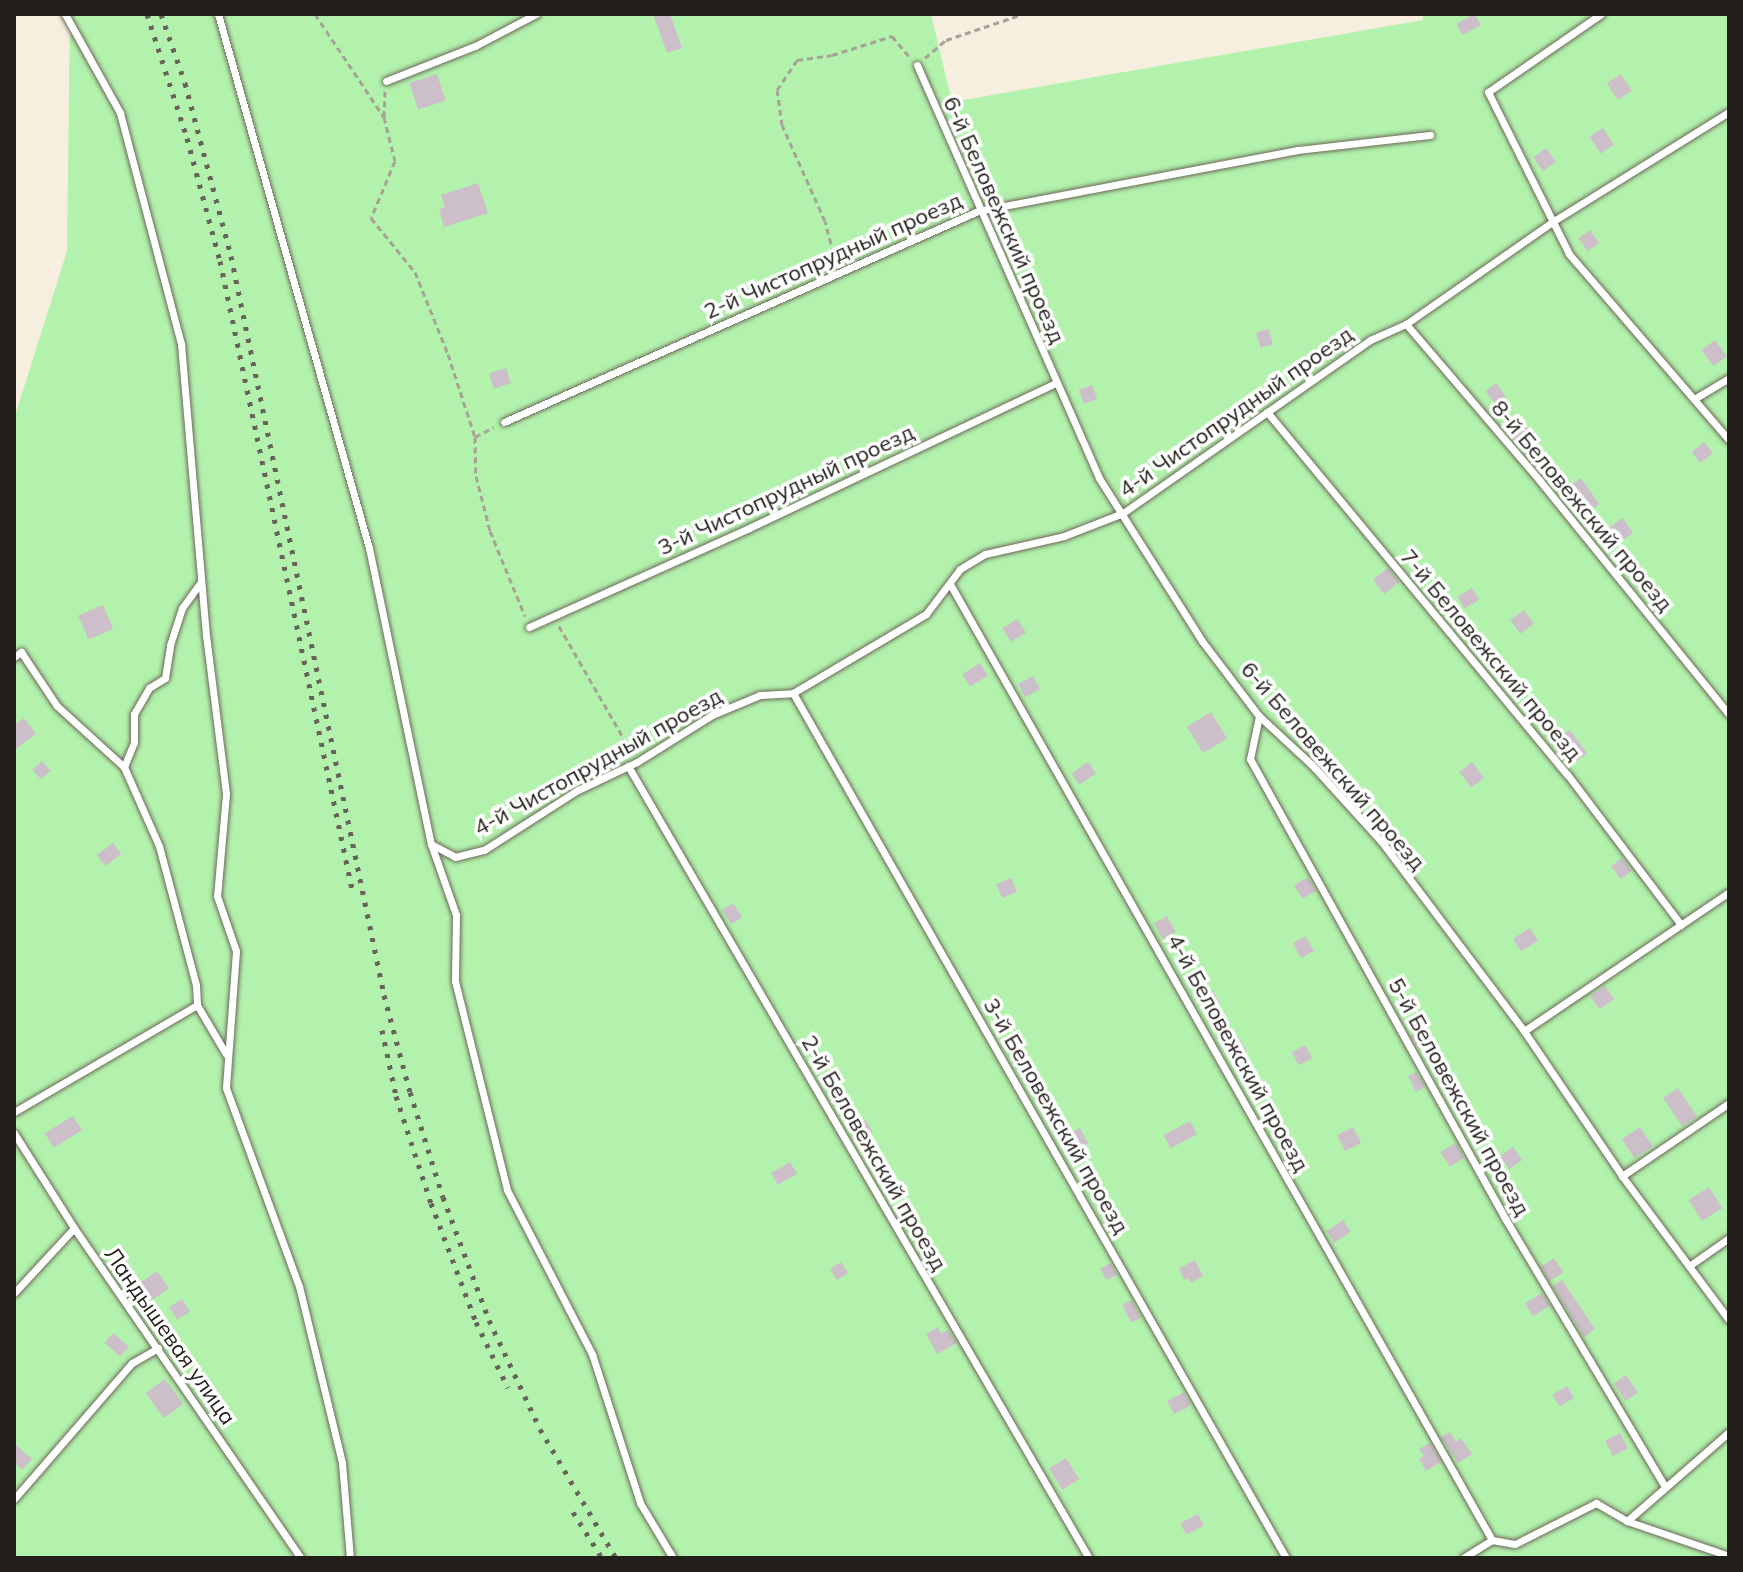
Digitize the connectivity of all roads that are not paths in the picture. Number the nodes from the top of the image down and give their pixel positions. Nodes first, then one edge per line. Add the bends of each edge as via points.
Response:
1 (65, 14) edge
2 (218, 14) edge
3 (536, 14) edge
4 (1601, 14) edge
5 (917, 65) road end
6 (386, 81) road end
7 (1729, 112) edge
8 (1430, 135) dead end
9 (978, 211) junction
10 (1552, 222) junction
11 (1406, 324) junction
12 (1729, 378) edge
13 (1056, 383) junction
14 (1694, 399) junction
15 (1267, 412) junction
16 (504, 422) road end
17 (1729, 440) edge
18 (1123, 513) junction
19 (201, 582) junction
20 (950, 584) junction
21 (529, 627) road end
22 (18, 654) edge
23 (793, 693) junction
24 (1729, 714) edge
25 (1259, 716) junction
26 (628, 766) junction
27 (124, 767) junction
28 (431, 844) junction
29 (1729, 892) edge
30 (1681, 925) junction
31 (197, 1005) junction
32 (1524, 1031) junction
33 (227, 1056) junction
34 (1729, 1103) edge
35 (14, 1112) edge
36 (14, 1133) edge
37 (1622, 1176) junction
38 (74, 1228) junction
39 (1729, 1238) edge
40 (1689, 1266) junction
41 (14, 1293) edge
42 (1729, 1320) edge
43 (158, 1348) junction
44 (1729, 1432) edge
45 (1665, 1487) junction
46 (14, 1499) edge
47 (1627, 1521) junction
48 (1492, 1540) junction
49 (1729, 1556) edge
50 (301, 1558) edge
51 (350, 1558) edge
52 (673, 1558) edge
53 (1089, 1558) edge
54 (1286, 1558) edge
55 (1463, 1558) edge

1 - 19 lane via 120,113 181,344
2 - 28 lane via 369,548
3 - 6 lane via 475,46
4 - 10 lane via 1488,92
5 - 9 lane, 6-й Беловежский проезд
7 - 10 lane, 4-й Чистопрудный проезд
8 - 9 lane, 2-й Чистопрудный проезд via 1298,150
9 - 13 lane, 6-й Беловежский проезд
9 - 16 lane, 2-й Чистопрудный проезд
10 - 11 lane, 4-й Чистопрудный проезд
10 - 14 lane via 1569,254
11 - 15 lane, 4-й Чистопрудный проезд via 1370,340
11 - 24 lane, 8-й Беловежский проезд
12 - 14 lane
13 - 18 lane, 6-й Беловежский проезд via 1099,478
13 - 21 lane, 3-й Чистопрудный проезд
14 - 17 lane
15 - 18 lane, 4-й Чистопрудный проезд
15 - 30 lane, 7-й Беловежский проезд via 1567,774
18 - 20 lane, 4-й Чистопрудный проезд via 1064,536 985,554 960,569
18 - 25 lane, 6-й Беловежский проезд via 1202,641
19 - 27 lane via 182,608 165,678 149,688 134,714 134,742
19 - 33 lane via 226,794 217,896 236,951
20 - 23 lane, 4-й Чистопрудный проезд via 926,614
20 - 48 lane, 4-й Беловежский проезд
22 - 27 lane via 57,706
23 - 26 lane, 4-й Чистопрудный проезд via 760,695 712,715
23 - 54 lane, 3-й Беловежский проезд
25 - 32 lane, 6-й Беловежский проезд via 1381,841
25 - 45 lane, 5-й Беловежский проезд via 1250,759 1506,1220
26 - 28 lane, 4-й Чистопрудный проезд via 578,790 484,850 455,857
26 - 53 lane, 2-й Беловежский проезд
27 - 31 lane via 159,846
28 - 52 lane via 456,915 455,981 507,1190 592,1354 640,1503
29 - 30 lane
30 - 32 lane
31 - 33 lane
31 - 35 lane
32 - 37 lane, 6-й Беловежский проезд
33 - 51 lane via 226,1088 299,1286 342,1463
34 - 37 lane
36 - 38 lane, Ландышевая улица
37 - 40 lane, 6-й Беловежский проезд
38 - 41 lane
38 - 43 lane, Ландышевая улица
39 - 40 lane
40 - 42 lane, 6-й Беловежский проезд
43 - 46 lane via 132,1363
43 - 50 lane, Ландышевая улица
44 - 45 lane
45 - 47 lane
47 - 48 lane via 1596,1503 1515,1544
47 - 49 lane
48 - 55 lane

